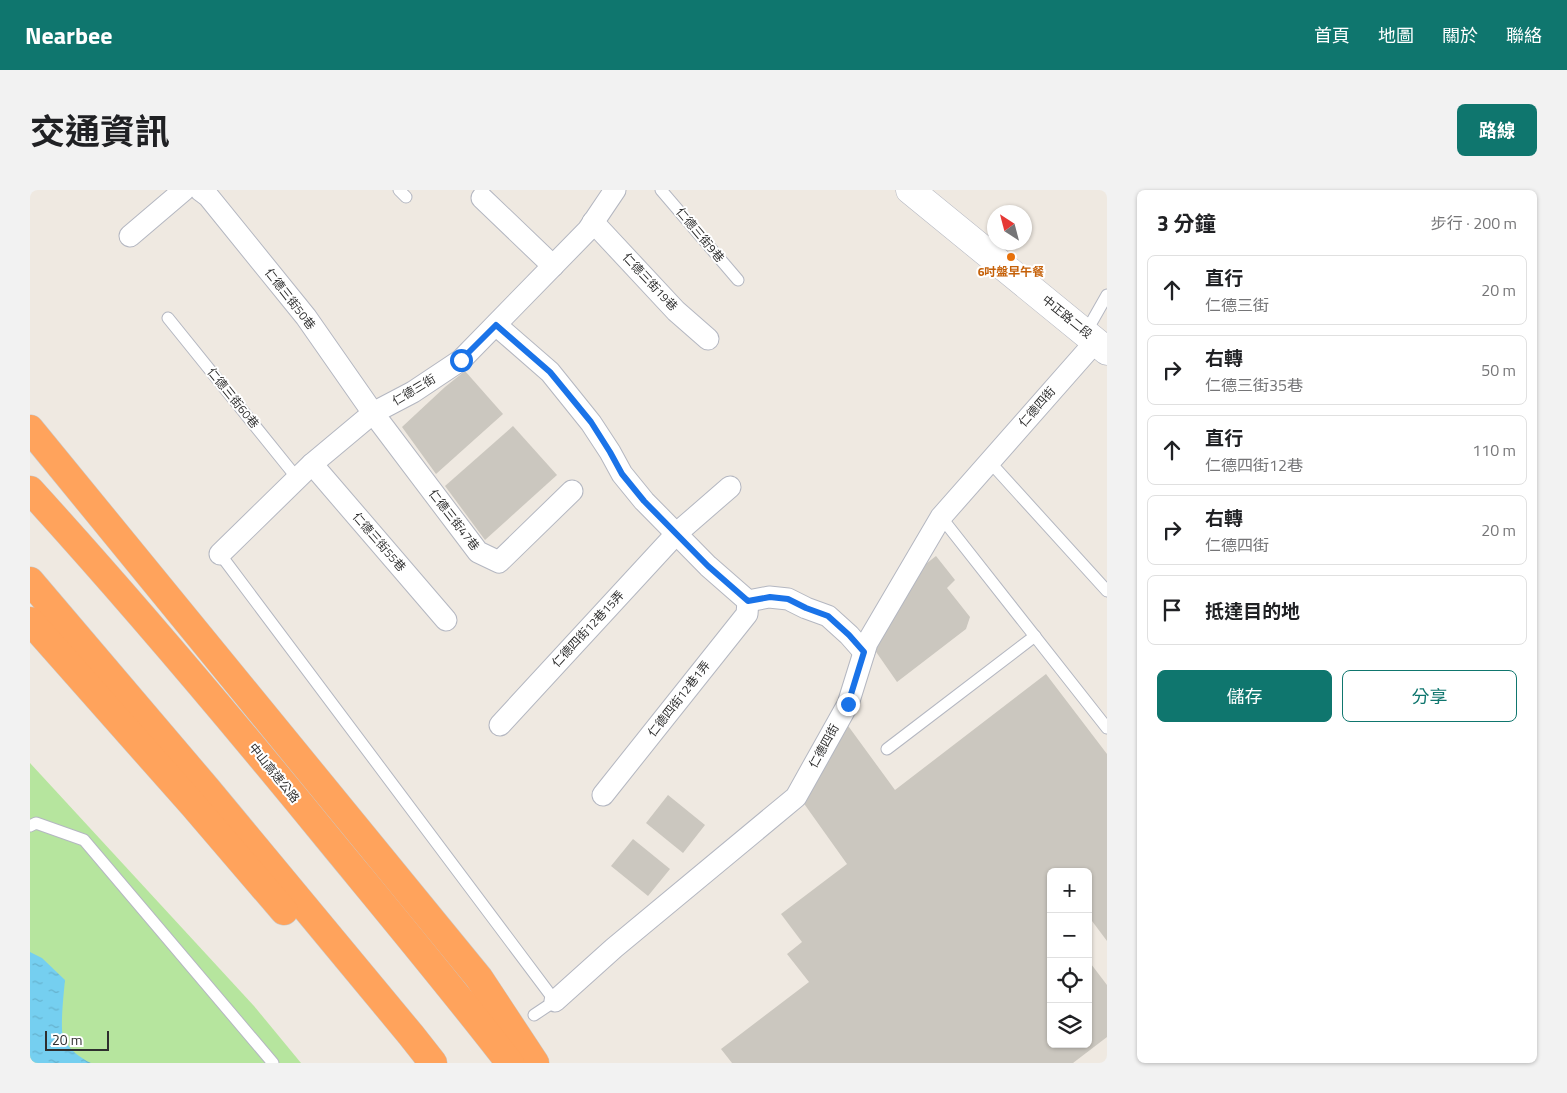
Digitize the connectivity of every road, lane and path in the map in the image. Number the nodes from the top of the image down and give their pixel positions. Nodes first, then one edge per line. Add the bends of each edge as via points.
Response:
1 (184, 190) edge
2 (200, 190) edge
3 (615, 190) edge
4 (661, 190) edge
5 (910, 190) edge
6 (482, 198) dead end
7 (593, 222) junction
8 (130, 236) dead end
9 (553, 266) junction
10 (738, 280) dead end
11 (1107, 295) edge
12 (168, 318) dead end
13 (496, 325) junction
14 (708, 339) dead end
15 (1096, 341) edge
16 (373, 413) junction
17 (30, 429) edge
18 (990, 461) junction
19 (305, 471) junction
20 (730, 487) dead end
21 (30, 490) edge
22 (572, 491) dead end
23 (941, 517) junction
24 (676, 533) junction
25 (220, 554) joint
26 (30, 581) edge
27 (1107, 591) edge
28 (748, 601) junction
29 (446, 620) dead end
30 (30, 621) edge
31 (1035, 636) junction
32 (864, 652) junction
33 (500, 725) dead end
34 (1107, 728) edge
35 (886, 749) dead end
36 (603, 795) dead end
37 (30, 826) edge
38 (555, 1001) junction
39 (534, 1015) dead end
40 (411, 1035) junction
41 (272, 1063) edge
42 (433, 1063) edge
43 (510, 1063) edge
44 (534, 1063) edge

1 - 8 street
2 - 16 street, 仁德三街50巷 via 306,317
3 - 7 street, 仁德三街
4 - 10 lane, 仁德三街9巷
5 - 15 main road, 中正路二段
6 - 9 street
7 - 9 street, 仁德三街
7 - 14 street, 仁德三街19巷 via 676,311
9 - 13 street, 仁德三街
11 - 15 lane
12 - 19 lane, 仁德三街60巷
13 - 16 street, 仁德三街 via 461,360 414,392
13 - 24 street via 550,372 591,422 622,474
15 - 18 street, 仁德四街
16 - 19 street, 仁德三街
16 - 22 street, 仁德三街47巷 via 478,552 499,562
17 - 44 highway via 479,978
18 - 23 street, 仁德四街
18 - 27 lane
19 - 25 street, 仁德三街
19 - 29 street, 仁德三街55巷
20 - 24 street, 仁德四街12巷15弄
21 - 43 highway, 中山高速公路 via 253,746
23 - 31 lane
23 - 32 street, 仁德四街
24 - 28 street
24 - 33 street, 仁德四街12巷15弄
25 - 38 lane
26 - 40 highway
28 - 32 street via 770,597 788,599 828,616
28 - 36 street, 仁德四街12巷1弄 via 746,614
30 - 40 highway via 299,928
31 - 34 lane
31 - 35 lane
32 - 38 street, 仁德四街 via 848,704 796,797
37 - 41 lane via 36,823 84,840
38 - 39 lane
40 - 42 highway

